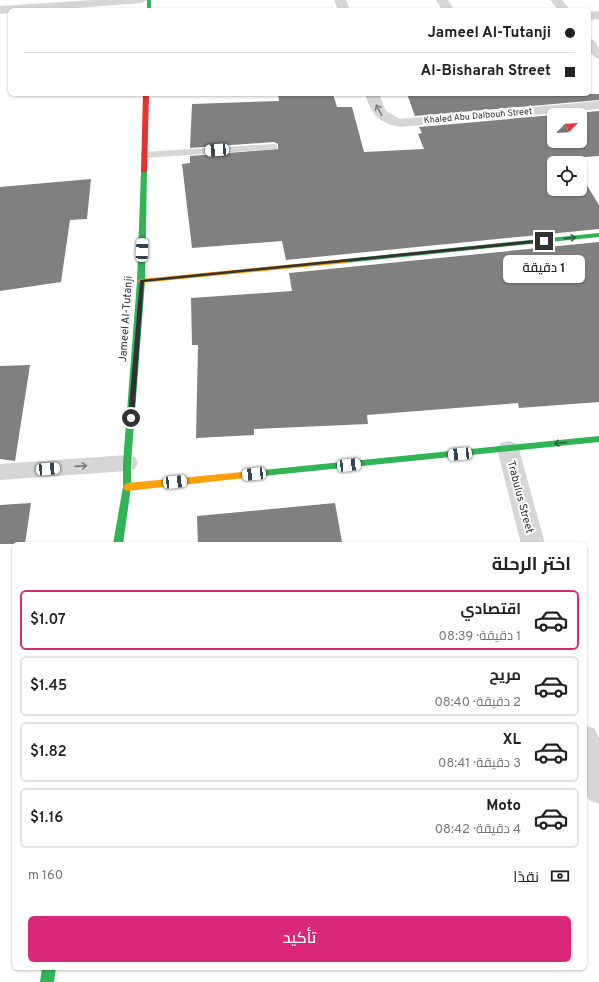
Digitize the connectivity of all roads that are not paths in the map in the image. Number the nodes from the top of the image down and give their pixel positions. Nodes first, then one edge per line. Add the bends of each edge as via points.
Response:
1 (142, 0) edge
2 (556, 0) edge
3 (28, 8) edge
4 (562, 8) edge
5 (591, 45) edge
6 (599, 55) edge
7 (146, 96) edge
8 (373, 96) edge
9 (599, 105) edge
10 (274, 147) dead end
11 (144, 155) junction
12 (599, 235) edge
13 (141, 281) junction
14 (599, 438) edge
15 (508, 449) junction
16 (127, 463) junction
17 (0, 472) edge
18 (127, 487) junction
19 (118, 542) edge
20 (532, 542) edge
21 (587, 745) edge
22 (599, 790) edge
23 (49, 970) edge
24 (47, 982) edge

1 - 3 street
2 - 4 street
5 - 6 street
7 - 11 street, Jameel Al-Tutanji
9 -> 8 street, Khaled Abu Dalbouh Street via 409,123 390,121 378,112
10 - 11 lane
11 - 13 street, Jameel Al-Tutanji
13 -> 12 street
13 - 16 street, Jameel Al-Tutanji
14 -> 15 street
15 - 18 street
15 - 20 street, Trabulus Street
17 -> 16 street
16 - 18 street, Jameel Al-Tutanji
18 - 19 street, Jameel Al-Tutanji
21 - 22 street
23 - 24 street

